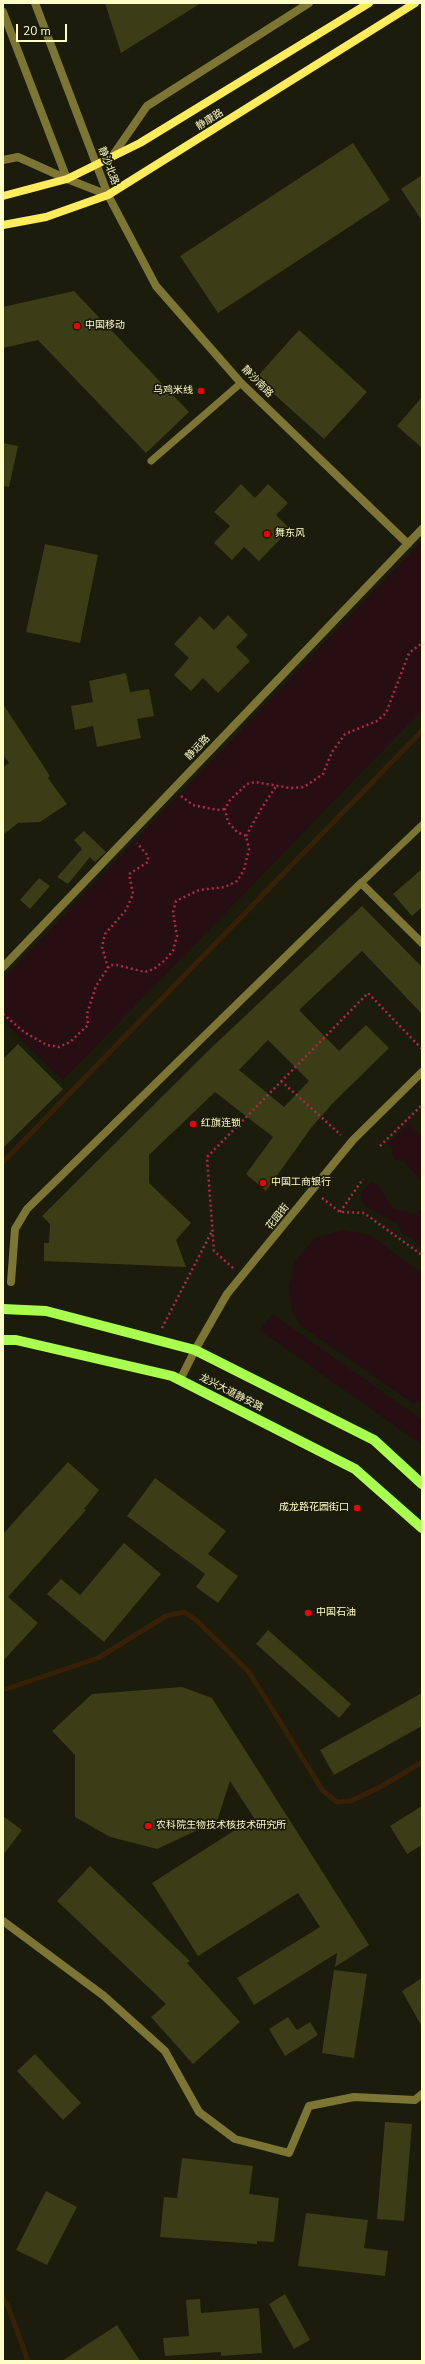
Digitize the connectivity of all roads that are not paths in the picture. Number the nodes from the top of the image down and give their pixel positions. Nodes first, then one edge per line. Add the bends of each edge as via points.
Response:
1 (35, 3) edge
2 (309, 3) edge
3 (369, 3) edge
4 (415, 3) edge
5 (3, 12) edge
6 (111, 158) junction
7 (3, 160) edge
8 (97, 165) junction
9 (67, 179) junction
10 (108, 195) junction
11 (3, 196) edge
12 (3, 225) edge
13 (242, 383) junction
14 (151, 461) dead end
15 (422, 529) edge
16 (408, 544) junction
17 (422, 825) edge
18 (361, 883) junction
19 (422, 943) edge
20 (3, 967) edge
21 (422, 1072) edge
22 (12, 1282) dead end
23 (3, 1309) edge
24 (3, 1340) edge
25 (195, 1350) junction
26 (180, 1380) junction
27 (422, 1484) edge
28 (422, 1528) edge
29 (3, 1921) edge
30 (422, 2094) edge

1 - 8 street, 静沙北路
2 - 6 street via 147,106
3 - 6 main road, 静康路 via 140,143
4 - 10 main road, 静康路
5 - 9 street
6 - 8 main road, 静康路
7 - 9 street, 静沙北路 via 18,157
8 - 9 main road, 静康路
8 - 10 street, 静沙北路
9 - 10 street, 静沙北路
9 - 11 main road, 静康路
10 - 12 main road, 静康路 via 46,217
10 - 13 street, 静沙南路 via 156,286
13 - 14 lane
13 - 16 street, 静沙南路
15 - 16 street
16 - 20 street, 静远路
17 - 18 lane
18 - 19 street
18 - 22 street via 27,1209 15,1229
21 - 25 street, 花园街 via 350,1144 227,1294
23 - 25 main road via 46,1311
24 - 26 main road, 龙兴大道静安路 via 16,1340
25 - 26 street, 花园街
25 - 27 main road via 374,1440
26 - 28 main road, 龙兴大道静安路 via 355,1470
29 - 30 street via 104,1996 165,2051 198,2112 235,2139 289,2153 309,2106 354,2097 415,2100

